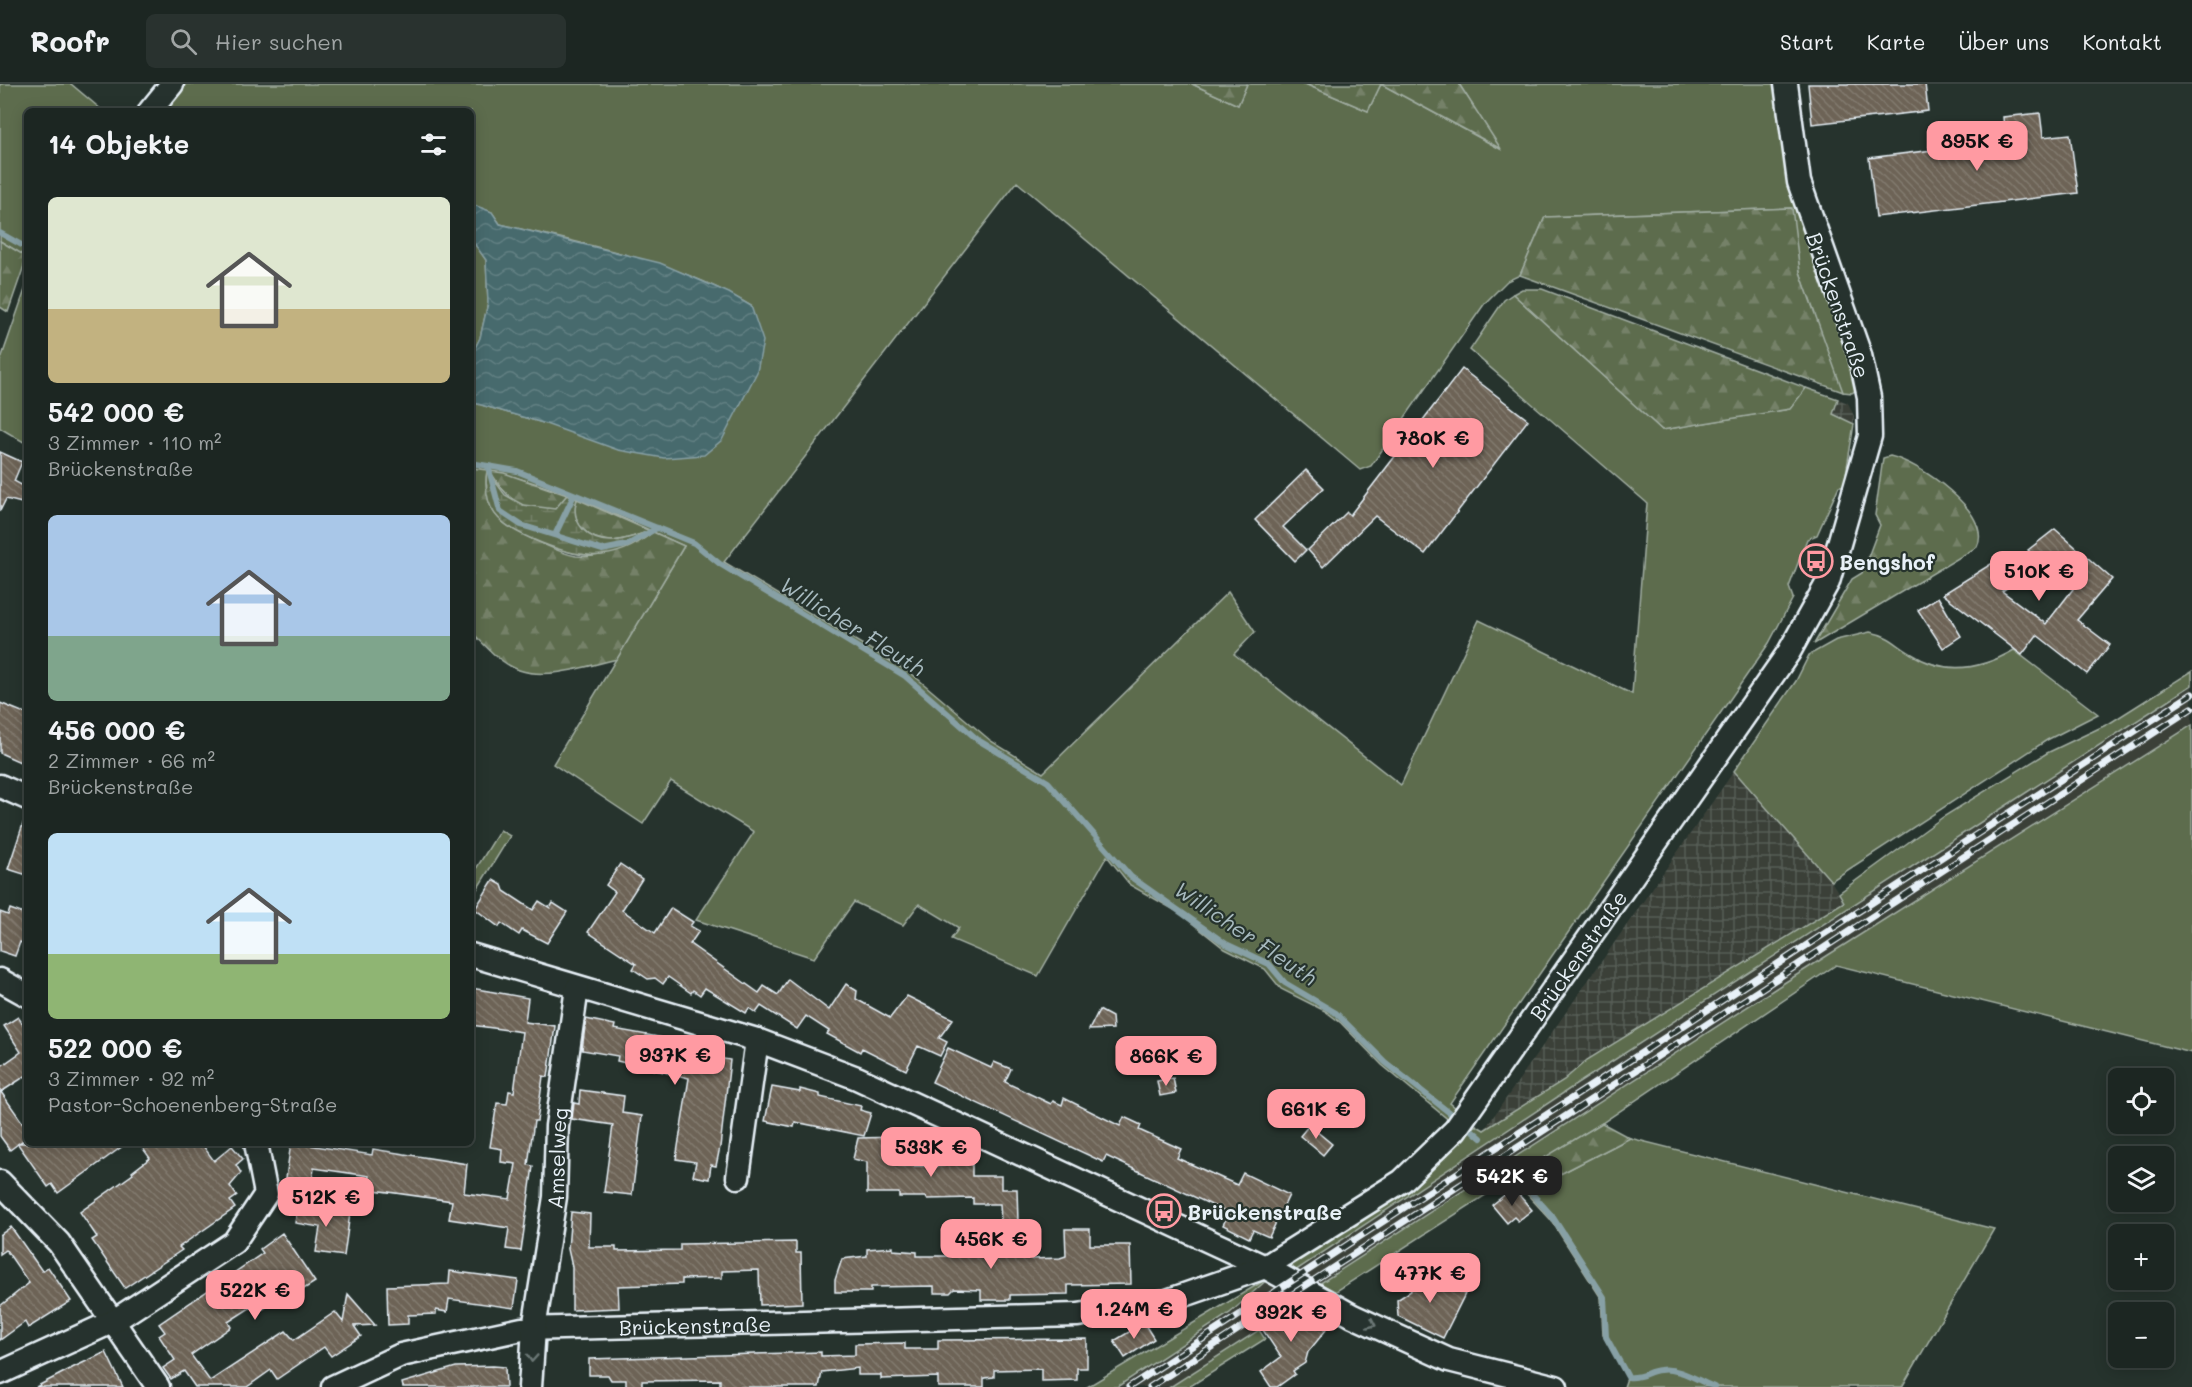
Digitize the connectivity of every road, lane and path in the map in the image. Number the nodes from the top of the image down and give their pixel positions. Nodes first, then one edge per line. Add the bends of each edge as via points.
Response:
1 (172, 84) edge
2 (1786, 84) edge
3 (152, 108) edge
4 (0, 786) edge
5 (24, 797) edge
6 (474, 956) edge
7 (0, 980) edge
8 (577, 988) junction
9 (24, 992) edge
10 (757, 1040) junction
11 (257, 1146) edge
12 (738, 1177) dead end
13 (0, 1182) edge
14 (1265, 1267) junction
15 (114, 1321) junction
16 (534, 1329) junction
17 (0, 1373) edge
18 (158, 1387) edge
19 (333, 1387) edge
20 (530, 1387) edge
21 (1556, 1387) edge

1 - 3 street
2 - 14 street, Brückenstraße via 1801,190 1860,355 1869,406 1868,449 1828,582 1789,652 1455,1130 1402,1181
4 - 5 street
6 - 8 street
7 - 9 street
8 - 10 street
8 - 16 street, Amselweg via 557,1126 555,1197
10 - 12 street
10 - 14 street via 857,1078
11 - 15 street via 266,1194 234,1242
13 - 15 street via 59,1243
14 - 16 street, Brückenstraße via 1167,1301 1078,1315
14 -> 21 street via 1353,1316 1449,1360
15 - 17 street
15 - 18 street
16 - 19 street, Brückenstraße via 401,1355
16 -> 20 street, Amselweg

